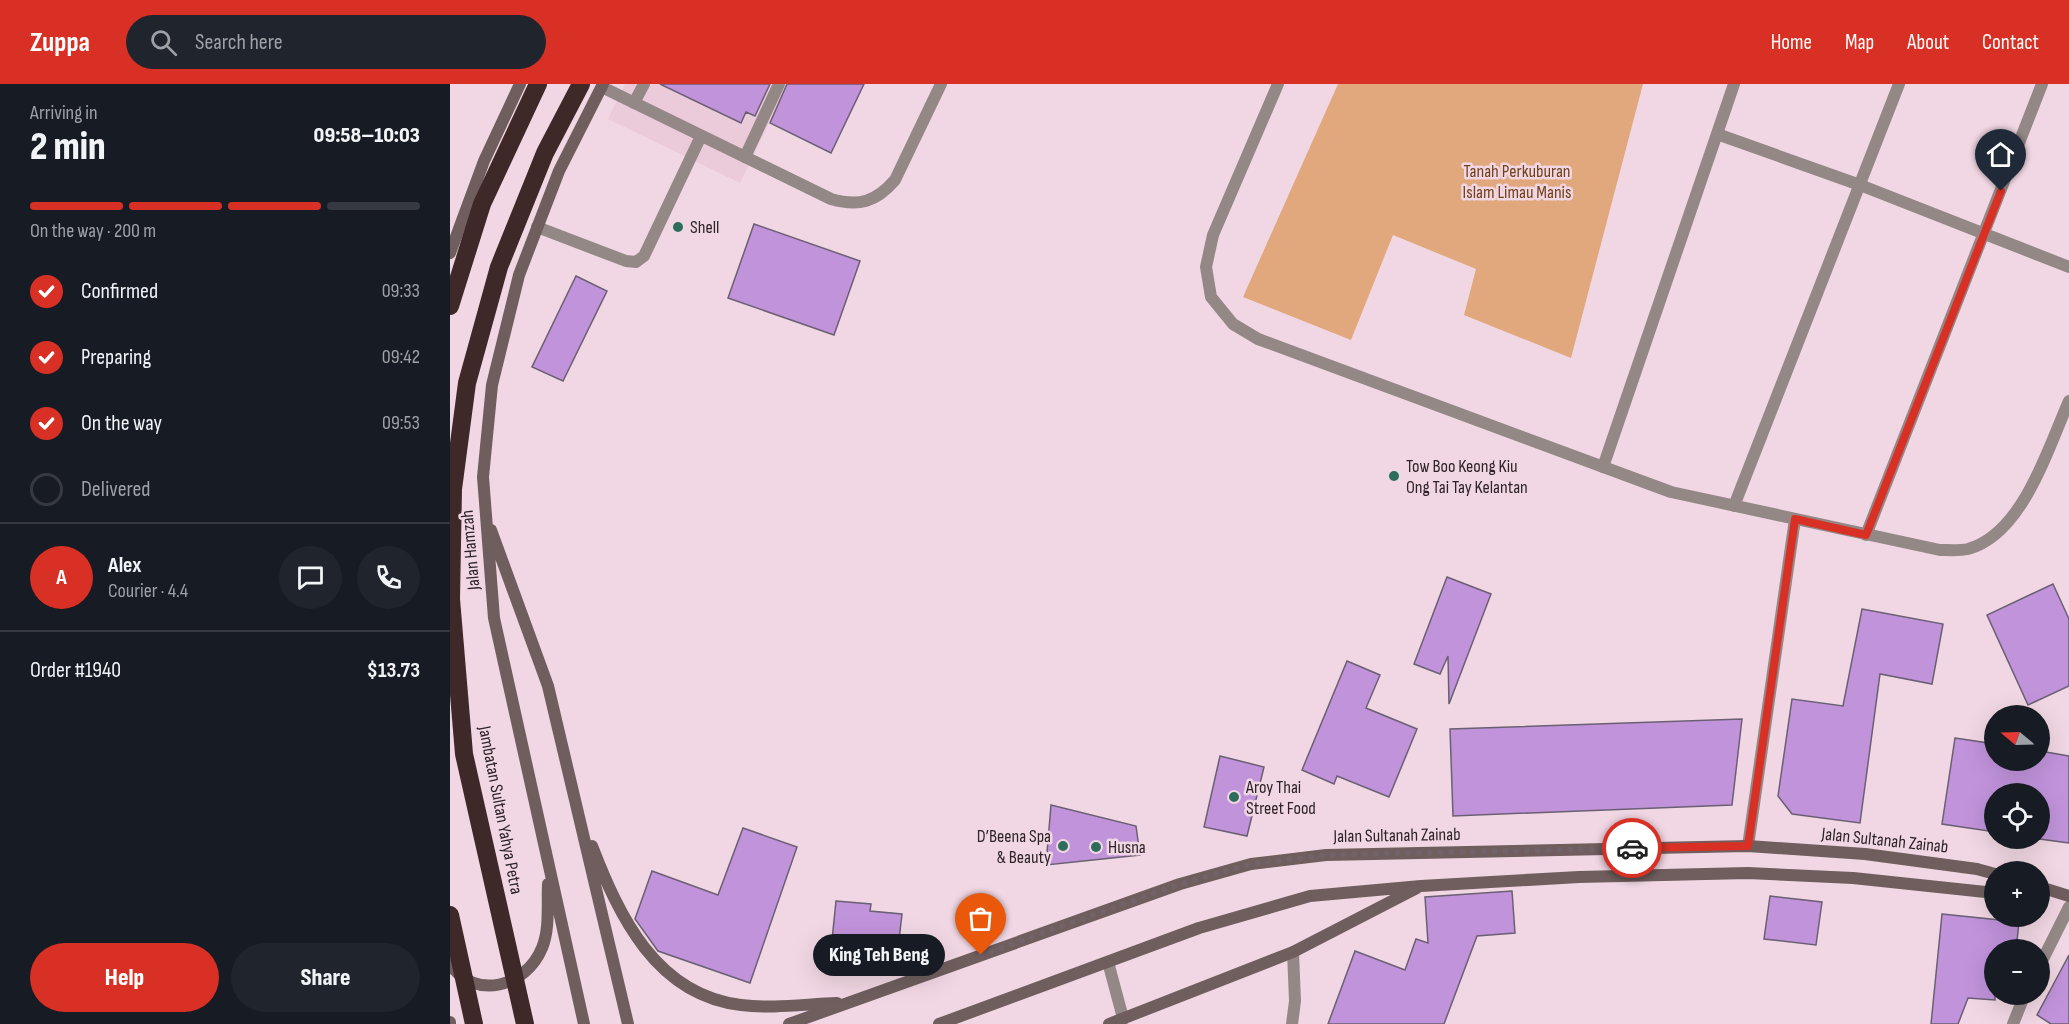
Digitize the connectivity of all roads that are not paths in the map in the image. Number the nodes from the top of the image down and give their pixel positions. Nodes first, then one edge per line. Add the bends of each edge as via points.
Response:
1 (520, 84) edge
2 (537, 84) edge
3 (581, 84) edge
4 (644, 84) edge
5 (779, 84) edge
6 (941, 84) edge
7 (1278, 84) edge
8 (1734, 84) edge
9 (1899, 84) edge
10 (2042, 84) edge
11 (602, 86) edge
12 (634, 103) junction
13 (1717, 134) junction
14 (701, 136) junction
15 (745, 157) junction
16 (1860, 185) junction
17 (537, 227) junction
18 (1984, 234) junction
19 (450, 253) edge
20 (2069, 267) edge
21 (450, 306) edge
22 (2069, 401) edge
23 (1603, 467) junction
24 (1734, 506) junction
25 (484, 512) junction
26 (1795, 519) junction
27 (1866, 535) junction
28 (575, 800) junction
29 (1748, 846) junction
30 (549, 867) junction
31 (1984, 871) edge
32 (1421, 886) junction
33 (2050, 890) edge
34 (1984, 892) edge
35 (2050, 895) edge
36 (2069, 896) edge
37 (2069, 908) edge
38 (450, 915) edge
39 (2050, 945) edge
40 (1293, 952) junction
41 (1108, 962) junction
42 (450, 964) edge
43 (849, 1003) junction
44 (2021, 1005) edge
45 (1122, 1021) edge
46 (474, 1024) edge
47 (525, 1024) edge
48 (584, 1024) edge
49 (628, 1024) edge
50 (789, 1024) edge
51 (939, 1024) edge
52 (1109, 1024) edge
53 (1292, 1024) edge
54 (2013, 1024) edge

1 - 19 main road via 484,161
2 - 21 highway via 482,204
3 - 47 highway, Jambatan Sultan Yahya Petra, bridge via 545,153 499,267 467,383 453,489 452,599 464,754
4 - 12 street
5 - 15 street
6 - 15 street via 895,180 884,193 866,203 831,199
7 - 23 street via 1214,235 1206,267 1211,297 1233,324 1258,339
8 - 13 street
9 - 16 street
10 - 18 street
11 - 12 street
11 - 17 main road, Jalan Hamzah via 558,171
12 - 14 street
13 - 16 street
13 - 23 street
14 - 15 street
14 - 17 street via 644,256 636,262
16 - 18 street
16 - 24 street
17 - 25 main road, Jalan Hamzah via 519,275 492,385 483,477
18 - 20 street
18 - 27 street
22 - 27 street via 2028,493 2013,517 1994,536 1968,549 1940,550
23 - 24 street via 1671,492
24 - 26 street
25 - 28 main road via 548,686
25 - 30 main road, Jalan Hamzah via 494,618
26 - 27 street
26 - 29 street
28 - 43 main road via 616,904 631,931 668,973 714,999 741,1005
28 - 49 main road
29 - 31 main road, Jalan Sultanah Zainab via 1865,854
29 - 43 main road, Jalan Sultanah Zainab via 1326,855 1251,864 1180,884
30 - 42 main road via 543,947 524,975 495,987 478,985 457,975
30 - 48 main road, Jalan Hamzah
32 - 34 main road via 1748,873 1853,878
32 - 40 main road
32 - 41 main road via 1289,902 1199,928
33 - 36 main road
35 - 36 main road
37 - 39 street
38 - 46 highway, bridge
40 - 45 main road
40 - 53 street
41 - 45 street
41 - 51 main road
43 - 50 main road, Jalan Sultanah Zainab
44 - 54 street
45 - 52 main road

